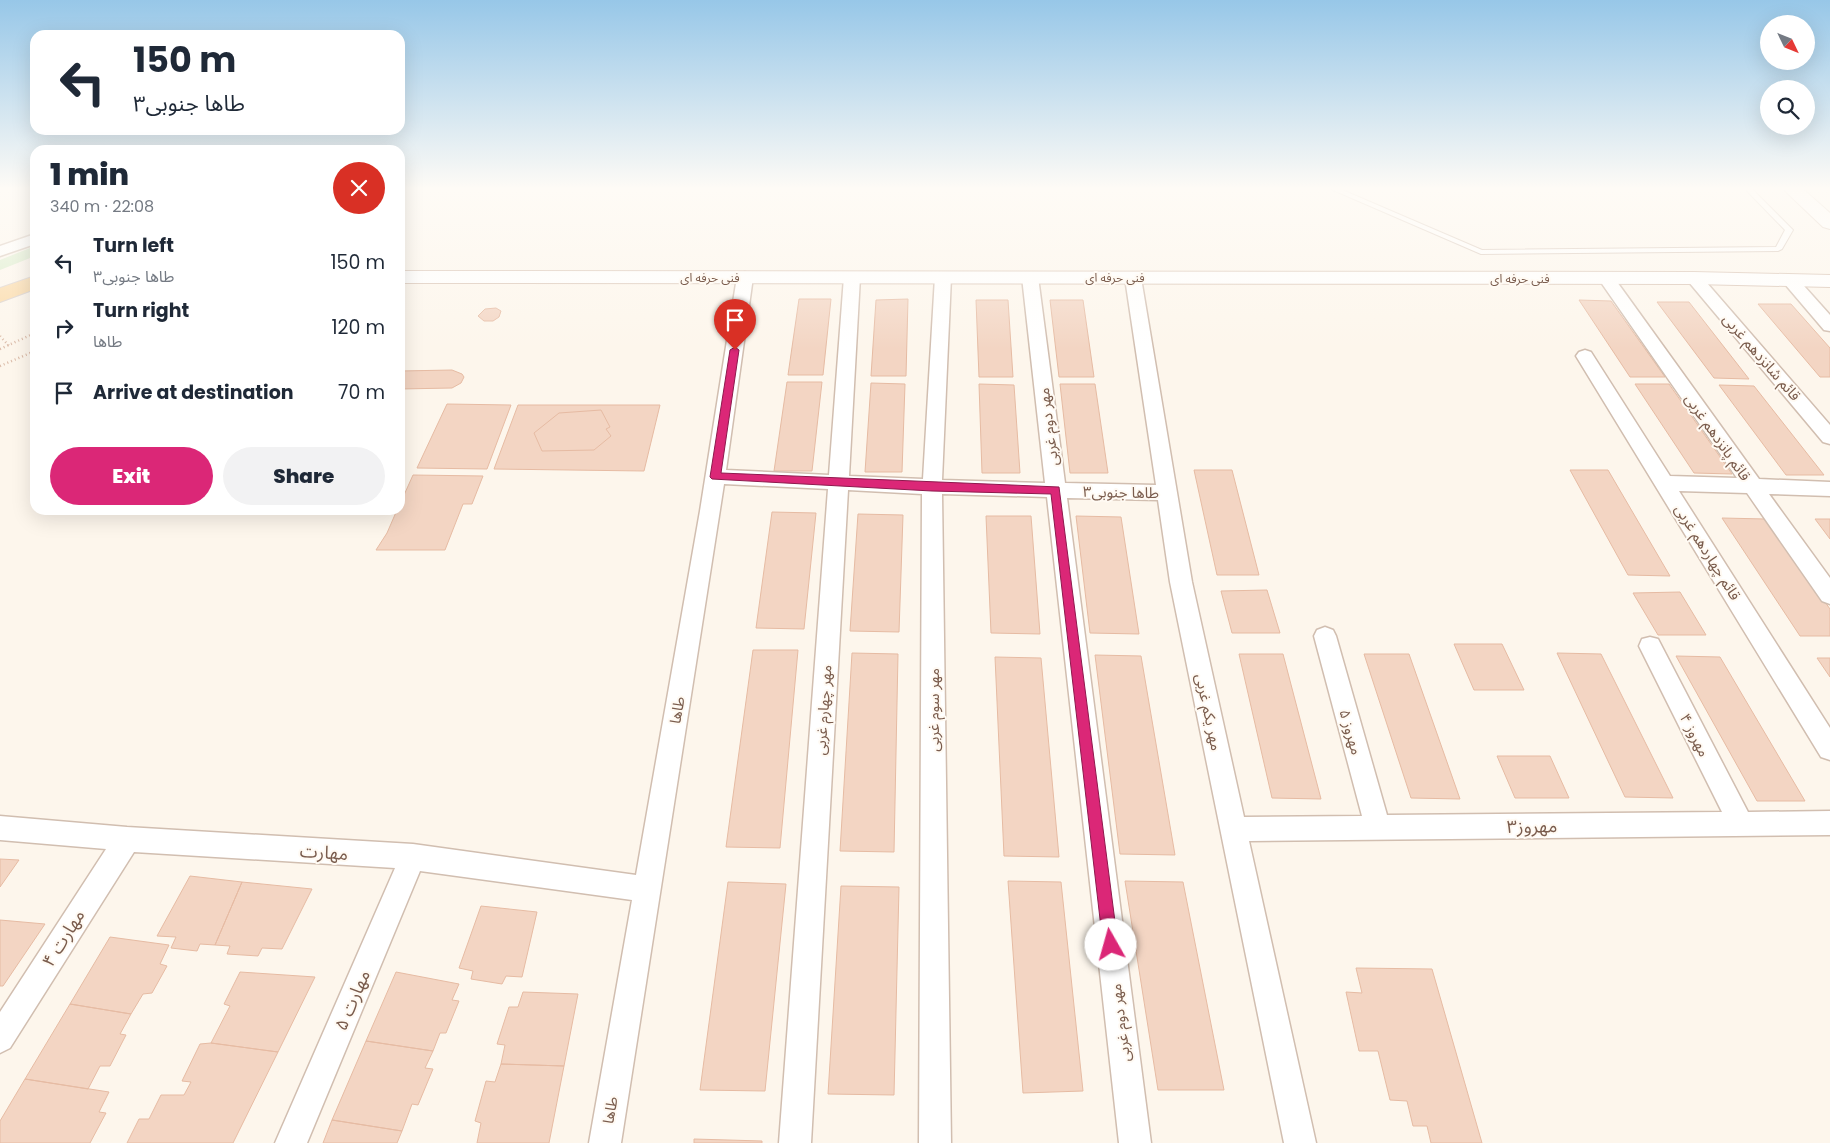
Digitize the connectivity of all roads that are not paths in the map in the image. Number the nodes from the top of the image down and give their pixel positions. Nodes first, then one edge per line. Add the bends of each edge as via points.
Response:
1 (24, 242) edge
2 (1459, 242) edge
3 (1782, 242) edge
4 (0, 250) edge
5 (30, 270) edge
6 (405, 277) edge
7 (746, 277) junction
8 (852, 277) junction
9 (943, 277) junction
10 (1030, 277) junction
11 (1133, 278) junction
12 (1606, 278) junction
13 (1694, 278) junction
14 (1790, 280) junction
15 (1830, 281) edge
16 (0, 282) edge
17 (30, 284) edge
18 (0, 296) edge
19 (1830, 326) edge
20 (1585, 356) dead end
21 (1830, 437) edge
22 (716, 477) junction
23 (838, 483) junction
24 (1666, 483) junction
25 (1752, 486) junction
26 (932, 487) junction
27 (1056, 490) junction
28 (1830, 490) edge
29 (1167, 493) junction
30 (1830, 595) edge
31 (1325, 636) dead end
32 (1650, 646) dead end
33 (1830, 749) edge
34 (1830, 823) edge
35 (1741, 824) junction
36 (0, 828) edge
37 (1378, 828) junction
38 (1234, 829) junction
39 (127, 839) junction
40 (413, 857) junction
41 (647, 889) junction
42 (0, 1038) edge
43 (291, 1143) edge
44 (604, 1143) edge
45 (795, 1143) edge
46 (935, 1143) edge
47 (1135, 1143) edge
48 (1300, 1143) edge

1 - 4 street
2 - 3 lane via 1481,252 1778,249
5 - 16 main road
6 - 7 street, فنی حرفه ای
7 - 8 street, فنی حرفه ای
7 - 22 street, طاها
8 - 9 street, فنی حرفه ای
8 - 23 street, مهر چهارم غربی
9 - 10 street, فنی حرفه ای
9 - 26 street, مهر سوم غربی
10 - 11 street, فنی حرفه ای
10 - 27 street, مهر دوم غربی
11 - 12 street, فنی حرفه ای
11 - 29 street, مهر یکم غربی
12 - 13 street, فنی حرفه ای
12 - 25 street, قائم پانزدهم غربی
13 - 14 street, فنی حرفه ای
13 - 21 street, قائم شانزدهم غربی
14 - 15 street, فنی حرفه ای
14 - 19 street
17 - 18 main road
20 - 24 street, قائم چهاردهم غربی
22 - 23 street, طاها جنوبی۳
22 - 41 street, طاها
23 - 26 street, طاها جنوبی۳
23 - 45 street, مهر چهارم غربی
24 - 25 street
24 - 33 street, قائم چهاردهم غربی
25 - 28 street
25 - 30 street, قائم پانزدهم غربی
26 - 27 street, طاها جنوبی۳
26 - 46 street, مهر سوم غربی
27 - 29 street, طاها جنوبی۳
27 - 47 street, مهر دوم غربی
29 - 38 street, مهر یکم غربی via 1181,582
31 - 37 street, مهروز ۵
32 - 35 street, مهروز ۴
34 - 35 street, مهروز۳
35 - 37 street, مهروز۳
36 - 39 street, مهارت
37 - 38 street, مهروز۳
38 - 48 street, مهر یکم غربی
39 - 40 street, مهارت
39 - 42 street, مهارت ۴
40 - 41 street, مهارت
40 - 43 street, مهارت ۵
41 - 44 street, طاها

